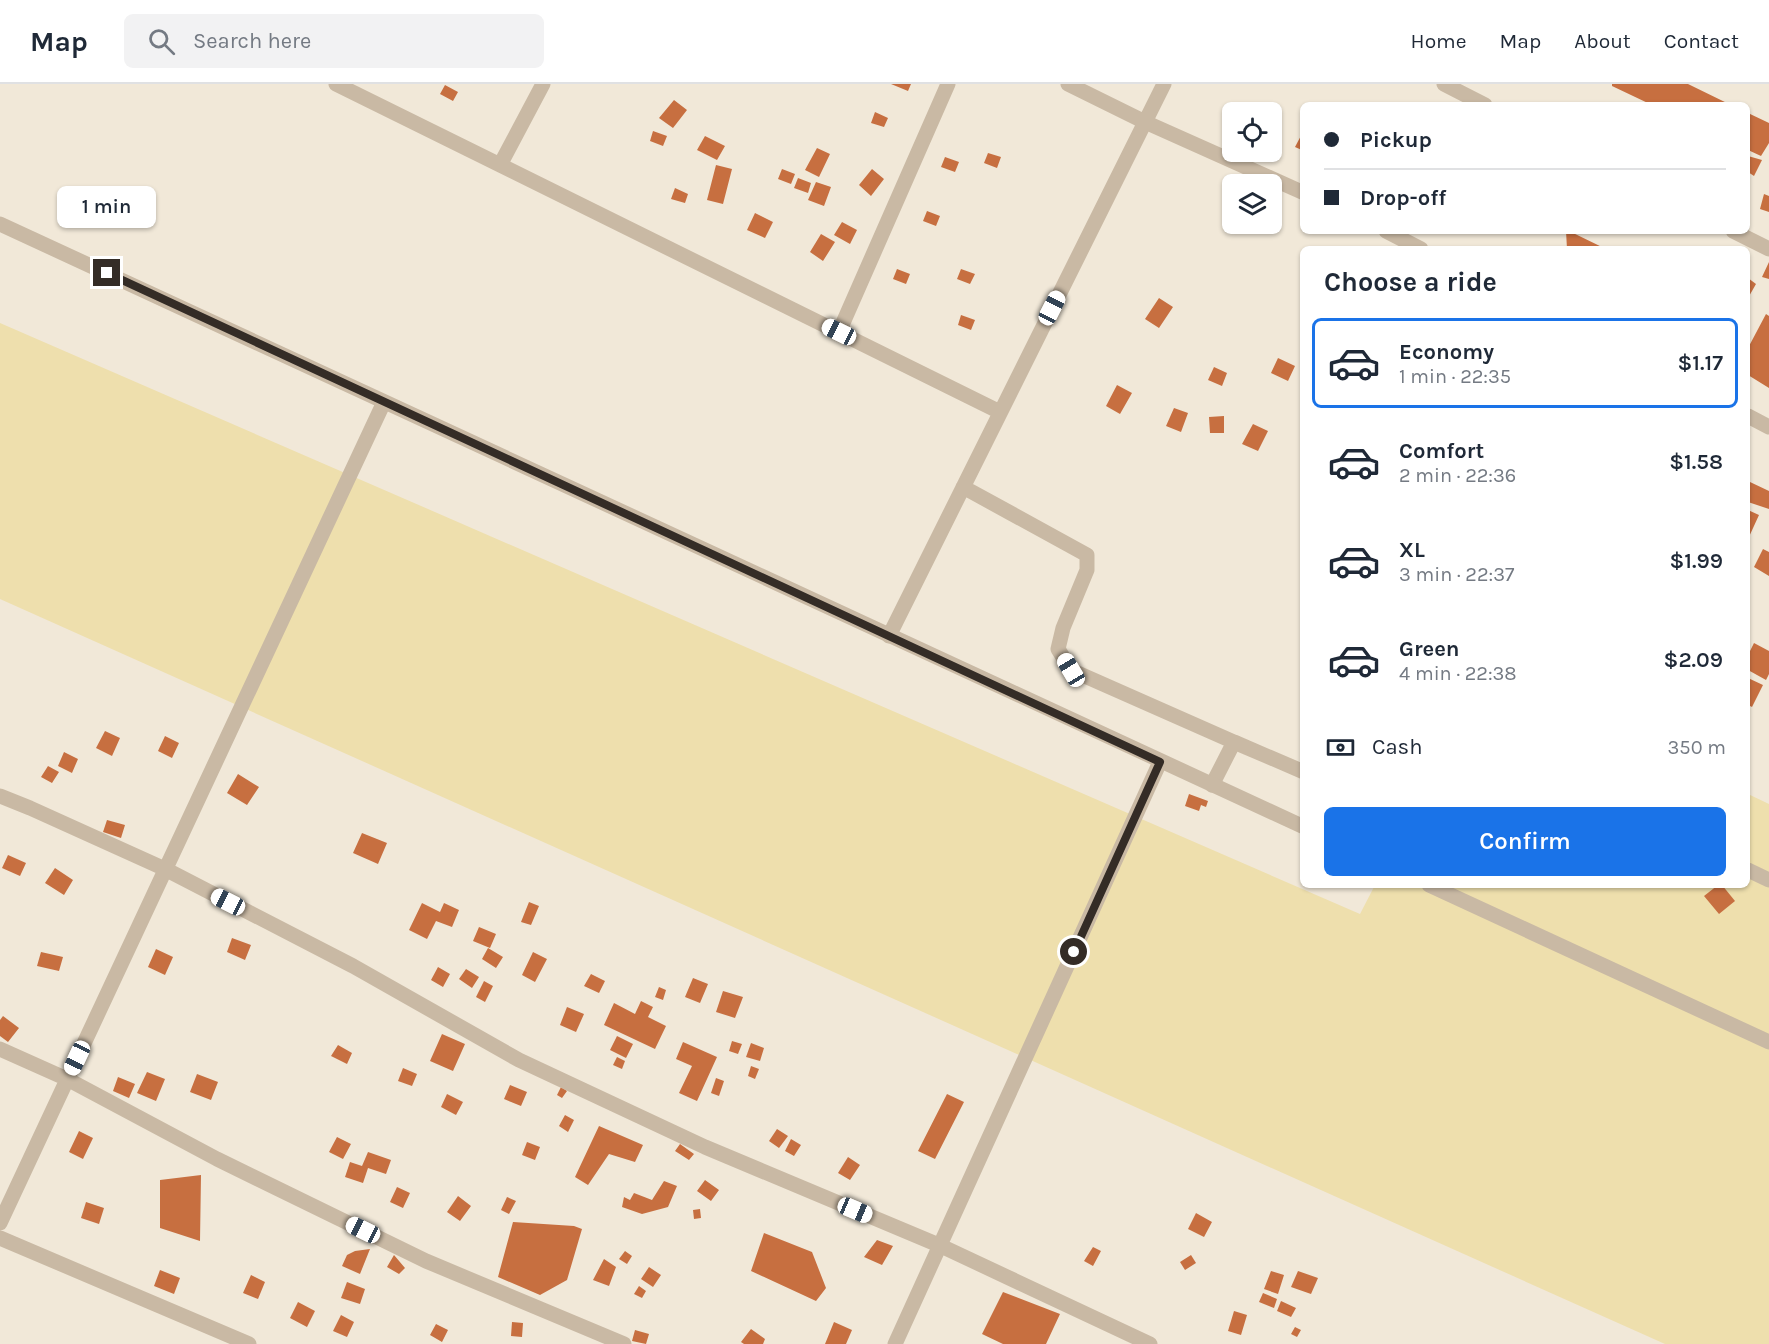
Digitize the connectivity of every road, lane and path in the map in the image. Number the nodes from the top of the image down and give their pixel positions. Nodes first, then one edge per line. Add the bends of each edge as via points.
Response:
1 (336, 84) edge
2 (543, 84) edge
3 (948, 84) edge
4 (1068, 84) edge
5 (1164, 84) edge
6 (1444, 84) edge
7 (1479, 102) edge
8 (1145, 122) junction
9 (500, 165) junction
10 (1300, 191) edge
11 (0, 224) edge
12 (1392, 234) edge
13 (1739, 234) edge
14 (1415, 246) edge
15 (1769, 249) edge
16 (839, 332) junction
17 (384, 402) junction
18 (1000, 412) junction
19 (1750, 417) edge
20 (1769, 427) edge
21 (963, 487) junction
22 (889, 636) junction
23 (1234, 742) junction
24 (1160, 762) junction
25 (1300, 770) edge
26 (1212, 785) junction
27 (0, 796) edge
28 (1300, 825) edge
29 (165, 869) junction
30 (1750, 871) edge
31 (1769, 880) edge
32 (1435, 888) edge
33 (1769, 1042) edge
34 (0, 1050) edge
35 (67, 1079) junction
36 (0, 1223) edge
37 (0, 1238) edge
38 (941, 1246) junction
39 (249, 1344) edge
40 (624, 1344) edge
41 (895, 1344) edge
42 (1150, 1344) edge

1 - 9 street
2 - 9 street
3 - 16 street
4 - 8 street
5 - 8 street
6 - 7 street
8 - 10 street
8 - 18 street
9 - 16 street
11 - 17 street
12 - 14 street
13 - 15 street
16 - 18 street
17 - 22 street
17 - 29 street
18 - 21 street
19 - 20 street
21 - 22 street
21 - 23 street via 1087,555 1087,570 1058,649 1071,670
22 - 24 street
23 - 25 street
23 - 26 street
24 - 26 street
24 - 38 street
26 - 28 street
27 - 29 street
29 - 35 street
29 - 38 street via 353,966 519,1060 705,1147
30 - 31 street
32 - 33 street
34 - 35 street
35 - 36 street
35 - 40 street via 227,1164 426,1261
37 - 39 street
38 - 41 street
38 - 42 street

